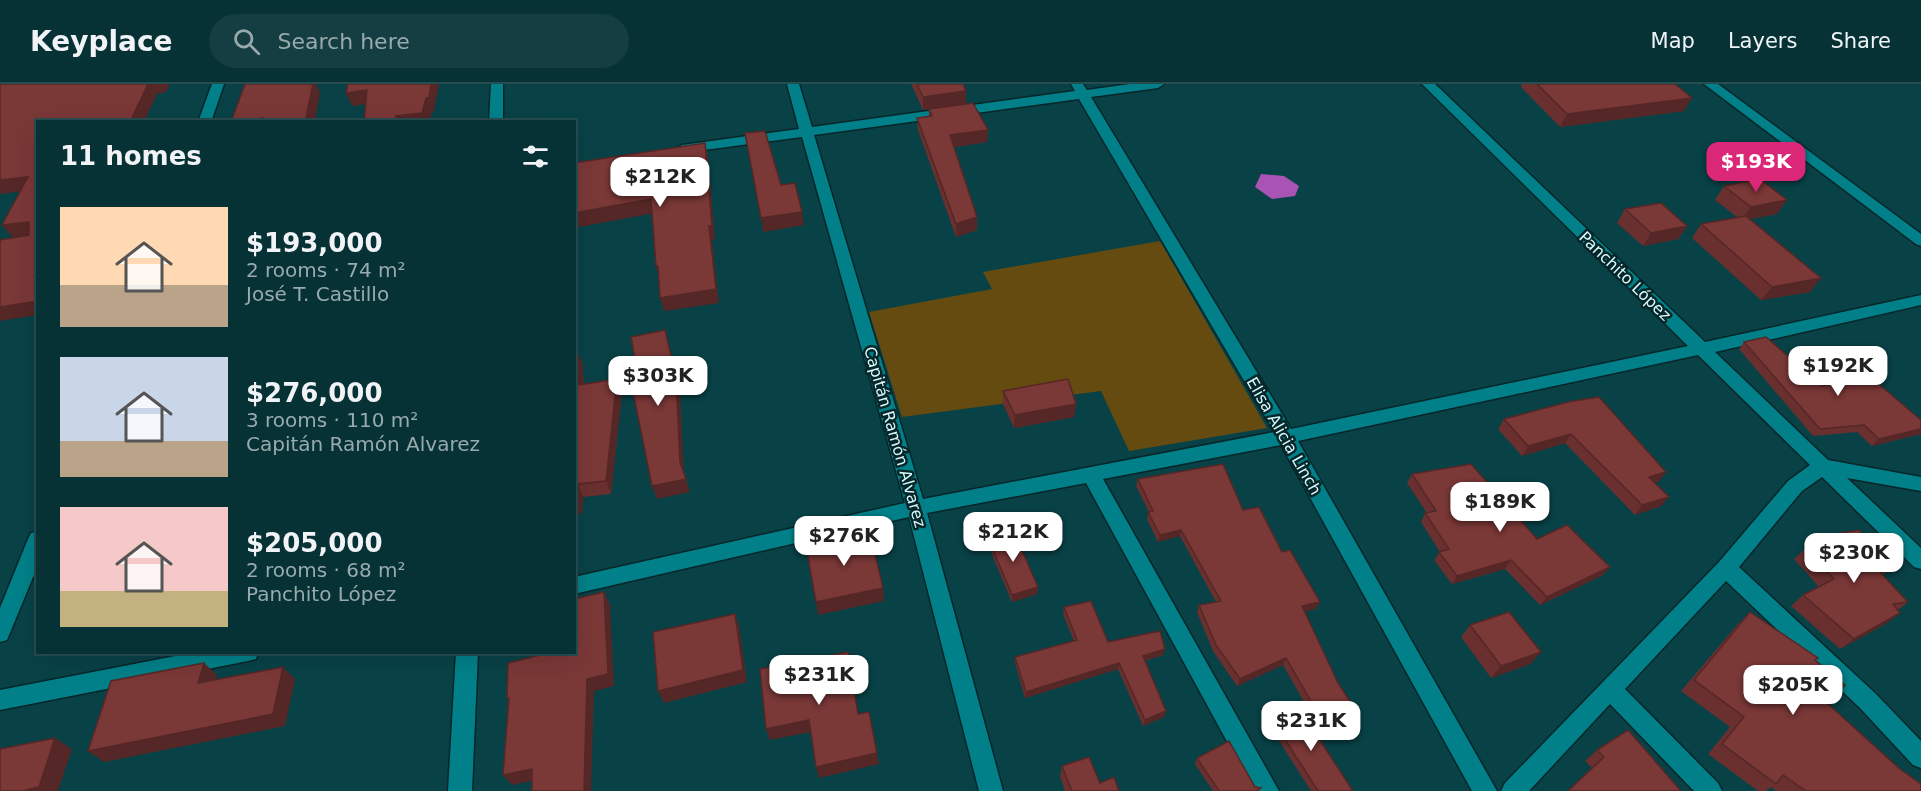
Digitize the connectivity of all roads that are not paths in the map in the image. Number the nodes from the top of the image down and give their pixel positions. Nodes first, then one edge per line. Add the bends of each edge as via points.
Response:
1 (219, 84) edge
2 (497, 84) edge
3 (793, 84) edge
4 (1158, 84) edge
5 (1428, 84) edge
6 (1710, 84) edge
7 (1080, 89) edge
8 (205, 120) edge
9 (496, 120) edge
10 (808, 132) junction
11 (668, 151) edge
12 (1921, 241) edge
13 (1921, 300) edge
14 (1701, 349) junction
15 (1286, 437) junction
16 (1823, 466) junction
17 (1091, 474) junction
18 (1921, 483) edge
19 (916, 508) junction
20 (36, 544) edge
21 (1921, 561) edge
22 (1726, 568) junction
23 (576, 586) edge
24 (0, 633) edge
25 (238, 654) edge
26 (467, 654) edge
27 (1610, 689) junction
28 (0, 700) edge
29 (1921, 757) edge
30 (460, 791) edge
31 (991, 791) edge
32 (1267, 791) edge
33 (1485, 791) edge
34 (1513, 791) edge
35 (1710, 791) edge

1 - 8 street
2 - 9 street
3 - 10 street, Capitán Ramón Alvarez
4 - 7 street
5 - 14 street, Panchito López
6 - 12 street
7 - 10 street
7 - 15 street, Elisa Alicia Linch
10 - 11 street
10 - 19 street, Capitán Ramón Alvarez
13 - 14 street
14 - 15 street
14 - 16 street, Panchito López
15 - 17 street
15 - 33 street, Elisa Alicia Linch
16 - 18 street
16 - 21 street, Panchito López
16 - 22 street via 1795,486
17 - 19 street
17 - 32 street
19 - 23 street
19 - 31 street, Capitán Ramón Alvarez
20 - 24 street
22 - 27 street
22 - 29 street
25 - 28 street
26 - 30 street
27 - 34 street
27 - 35 street

